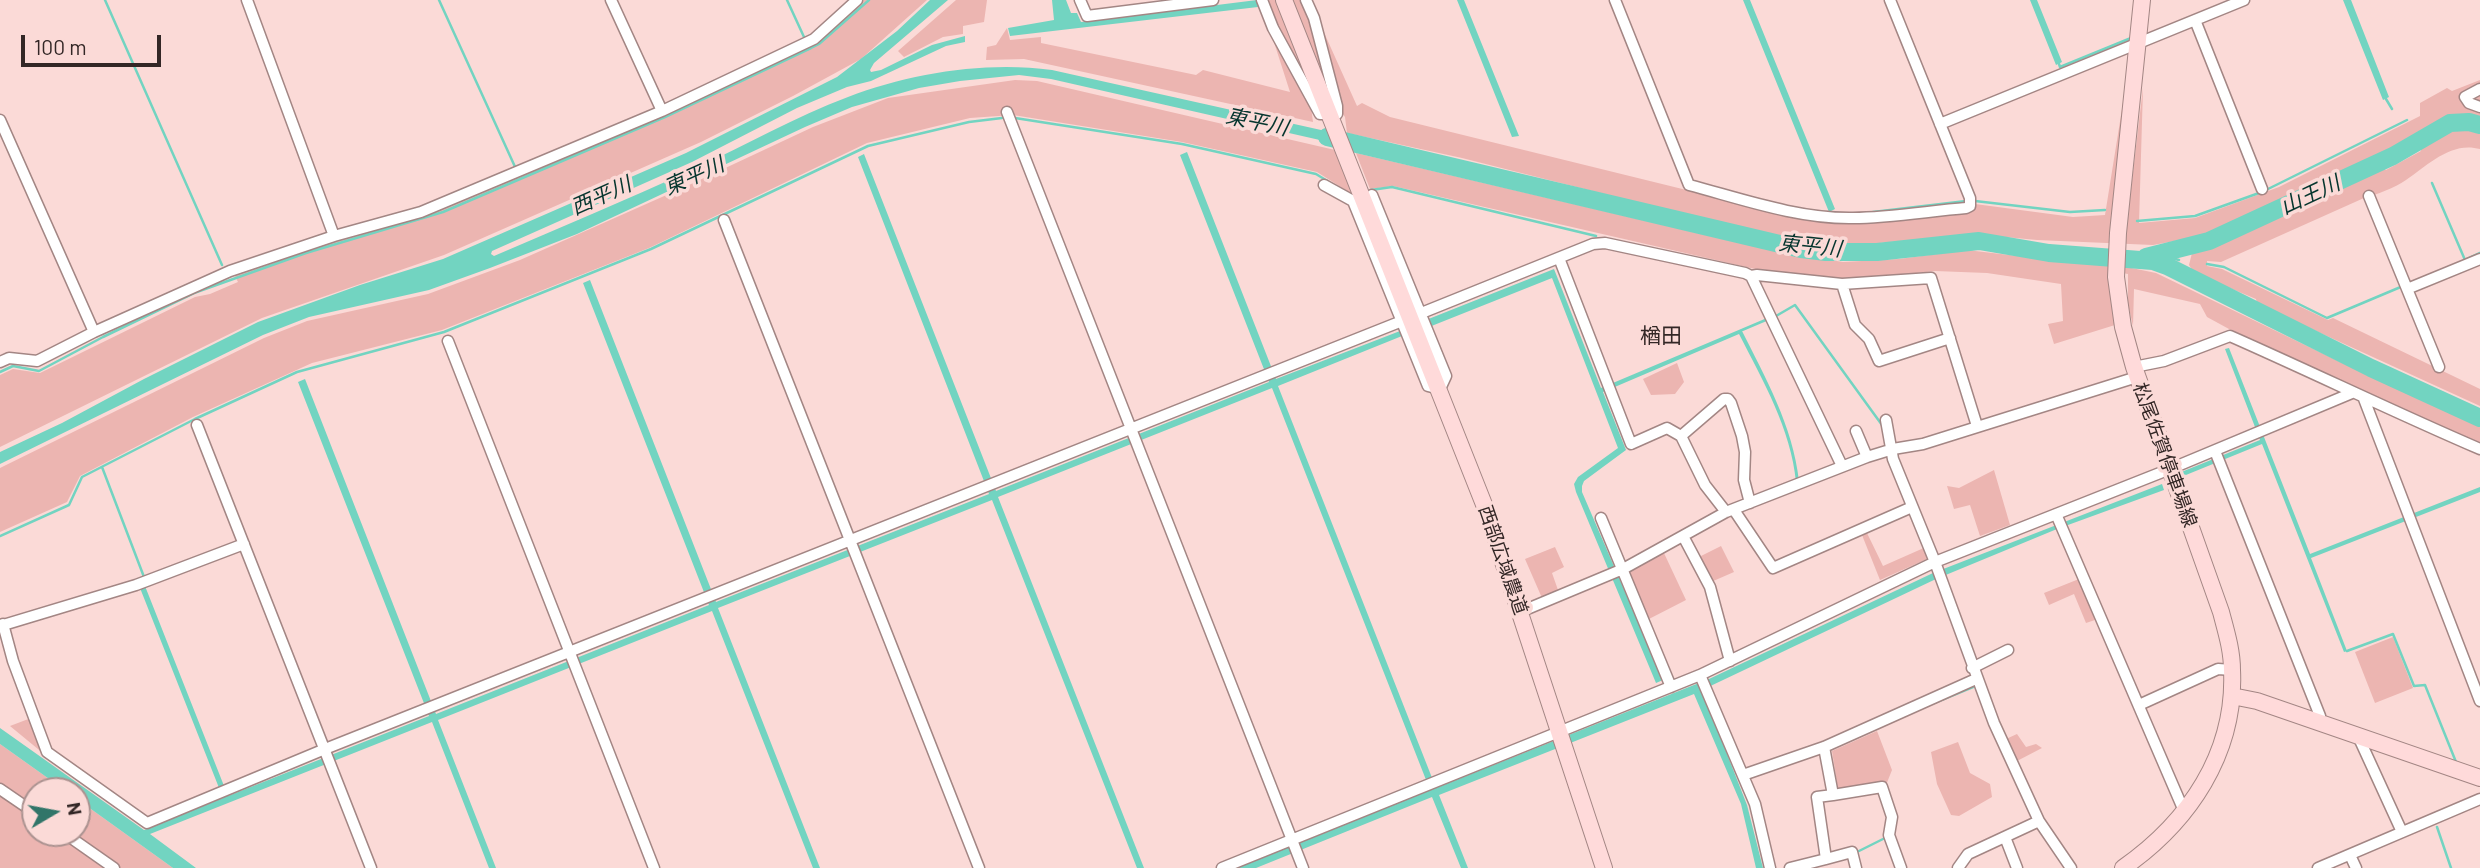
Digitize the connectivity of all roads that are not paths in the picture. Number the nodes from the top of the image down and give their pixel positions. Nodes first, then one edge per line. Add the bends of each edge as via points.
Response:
1 (247, 0) edge
2 (611, 0) edge
3 (857, 0) edge
4 (1080, 0) edge
5 (1213, 0) edge
6 (1262, 0) edge
7 (1284, 0) edge
8 (1306, 0) edge
9 (1615, 0) edge
10 (1890, 0) edge
11 (2141, 0) edge
12 (2244, 0) edge
13 (2195, 20) junction
14 (2138, 43) junction
15 (2480, 89) edge
16 (2480, 107) edge
17 (662, 111) junction
18 (1007, 112) dead end
19 (1330, 114) junction
20 (0, 120) edge
21 (1940, 124) junction
22 (1324, 186) dead end
23 (2262, 189) dead end
24 (1372, 195) dead end
25 (2368, 196) dead end
26 (724, 220) dead end
27 (334, 236) junction
28 (1559, 258) junction
29 (2480, 258) edge
30 (1751, 276) junction
31 (1842, 284) junction
32 (2407, 289) junction
33 (1419, 314) junction
34 (1402, 321) junction
35 (94, 332) junction
36 (1950, 338) junction
37 (447, 341) dead end
38 (0, 362) edge
39 (2439, 367) dead end
40 (2135, 372) junction
41 (1440, 389) junction
42 (2352, 393) junction
43 (2364, 399) junction
44 (1886, 420) dead end
45 (197, 425) dead end
46 (1977, 426) junction
47 (1856, 431) dead end
48 (1134, 436) junction
49 (1681, 436) junction
50 (1893, 449) junction
51 (2480, 449) edge
52 (2217, 456) junction
53 (1867, 457) junction
54 (1842, 466) junction
55 (2170, 469) junction
56 (1750, 503) junction
57 (1912, 507) junction
58 (1730, 511) junction
59 (1601, 518) dead end
60 (2059, 521) junction
61 (1683, 536) junction
62 (244, 544) junction
63 (853, 548) junction
64 (1936, 565) junction
65 (1617, 572) junction
66 (1520, 612) junction
67 (2, 625) edge
68 (2008, 650) dead end
69 (573, 659) junction
70 (1730, 661) junction
71 (2232, 670) junction
72 (1974, 673) junction
73 (1701, 677) junction
74 (1671, 687) junction
75 (2232, 696) junction
76 (2480, 701) edge
77 (2139, 705) junction
78 (2318, 722) junction
79 (1559, 732) junction
80 (2358, 736) junction
81 (1824, 747) junction
82 (328, 756) junction
83 (1743, 775) junction
84 (2480, 778) edge
85 (0, 789) edge
86 (1833, 796) junction
87 (2480, 799) edge
88 (21, 803) edge
89 (2184, 811) junction
90 (2039, 821) junction
91 (2402, 832) junction
92 (2005, 837) junction
93 (1292, 840) junction
94 (84, 847) edge
95 (2350, 855) junction
96 (1826, 859) junction
97 (1854, 860) edge
98 (114, 868) edge
99 (371, 868) edge
100 (653, 868) edge
101 (979, 868) edge
102 (1222, 868) edge
103 (1303, 868) edge
104 (1604, 868) edge
105 (1770, 868) edge
106 (1790, 868) edge
107 (1900, 868) edge
108 (1958, 868) edge
109 (2017, 868) edge
110 (2071, 868) edge
111 (2123, 868) edge
112 (2318, 868) edge
113 (2356, 868) edge

1 - 27 street
2 - 17 street
3 - 17 street via 814,38
4 - 5 street via 1087,16
6 - 19 street via 1320,114
7 - 19 street
8 - 19 street via 1337,106 1337,114
9 - 21 street via 1689,185 1827,217 1854,219 1966,208 1970,198
10 - 21 street
11 - 14 street, 松尾佐賀停車場線
12 - 13 street
13 - 14 street
13 - 23 street
14 - 21 street
14 - 40 street, 松尾佐賀停車場線 via 2116,276
15 - 16 street via 2465,97
17 - 27 street via 421,212
18 - 48 street
19 - 41 street, 西部広域農道
20 - 35 street
22 - 34 street via 1353,201
24 - 33 street
25 - 32 street
26 - 63 street
27 - 35 street via 230,271
28 - 30 street via 1605,243
28 - 33 street
28 - 49 street via 1631,444 1667,428
29 - 32 street
30 - 31 street
30 - 54 street
31 - 36 street via 1931,278
31 - 36 street via 1855,326 1869,339 1879,361
32 - 39 street
33 - 41 street via 1446,376
34 - 41 street via 1429,386
34 - 48 street
35 - 38 street via 37,361 9,358
36 - 46 street
37 - 69 street
40 - 42 street via 2230,336
40 - 46 street
40 - 55 street, 松尾佐賀停車場線
41 - 66 street, 西部広域農道
42 - 43 street
42 - 52 street via 2260,432
43 - 51 street
43 - 76 street
44 - 50 street
45 - 62 street
46 - 50 street
47 - 53 street
48 - 63 street via 990,486
48 - 93 street
49 - 56 street via 1728,399 1742,436
49 - 58 street via 1704,485
50 - 53 street
50 - 57 street
52 - 55 street
52 - 78 street via 2320,716
53 - 54 street
54 - 56 street
55 - 60 street
55 - 71 street, 松尾佐賀停車場線 via 2221,612
56 - 58 street
57 - 58 street via 1773,568
57 - 64 street
58 - 61 street
59 - 65 street
60 - 64 street
60 - 77 street
61 - 65 street
61 - 70 street via 1710,587
62 - 67 street via 136,584
62 - 82 street
63 - 69 street via 710,597
63 - 101 street
64 - 70 street
64 - 72 street
65 - 66 street
65 - 74 street
66 - 79 street, 西部広域農道
67 - 82 street via 47,752 147,822
68 - 72 street
69 - 82 street via 430,708
69 - 100 street
70 - 73 street
71 - 75 street, 松尾佐賀停車場線
71 - 77 street via 2218,669
72 - 81 street
72 - 90 street
73 - 74 street
73 - 83 street
74 - 79 street
75 - 78 street
75 - 89 street, 松尾佐賀停車場線 via 2219,755
77 - 89 street
78 - 80 street
79 - 93 street
79 - 104 street, 西部広域農道
80 - 84 street
80 - 91 street
81 - 83 street
81 - 86 street
82 - 99 street
83 - 105 street
85 - 88 street
86 - 96 street via 1817,797
86 - 107 street via 1882,787 1892,817 1889,835
87 - 91 street
89 - 111 street, 松尾佐賀停車場線 via 2168,831
90 - 92 street
90 - 110 street
91 - 95 street
92 - 108 street via 1968,854
92 - 109 street
93 - 102 street
93 - 103 street
94 - 98 street
95 - 112 street
95 - 113 street
96 - 97 street
96 - 106 street

